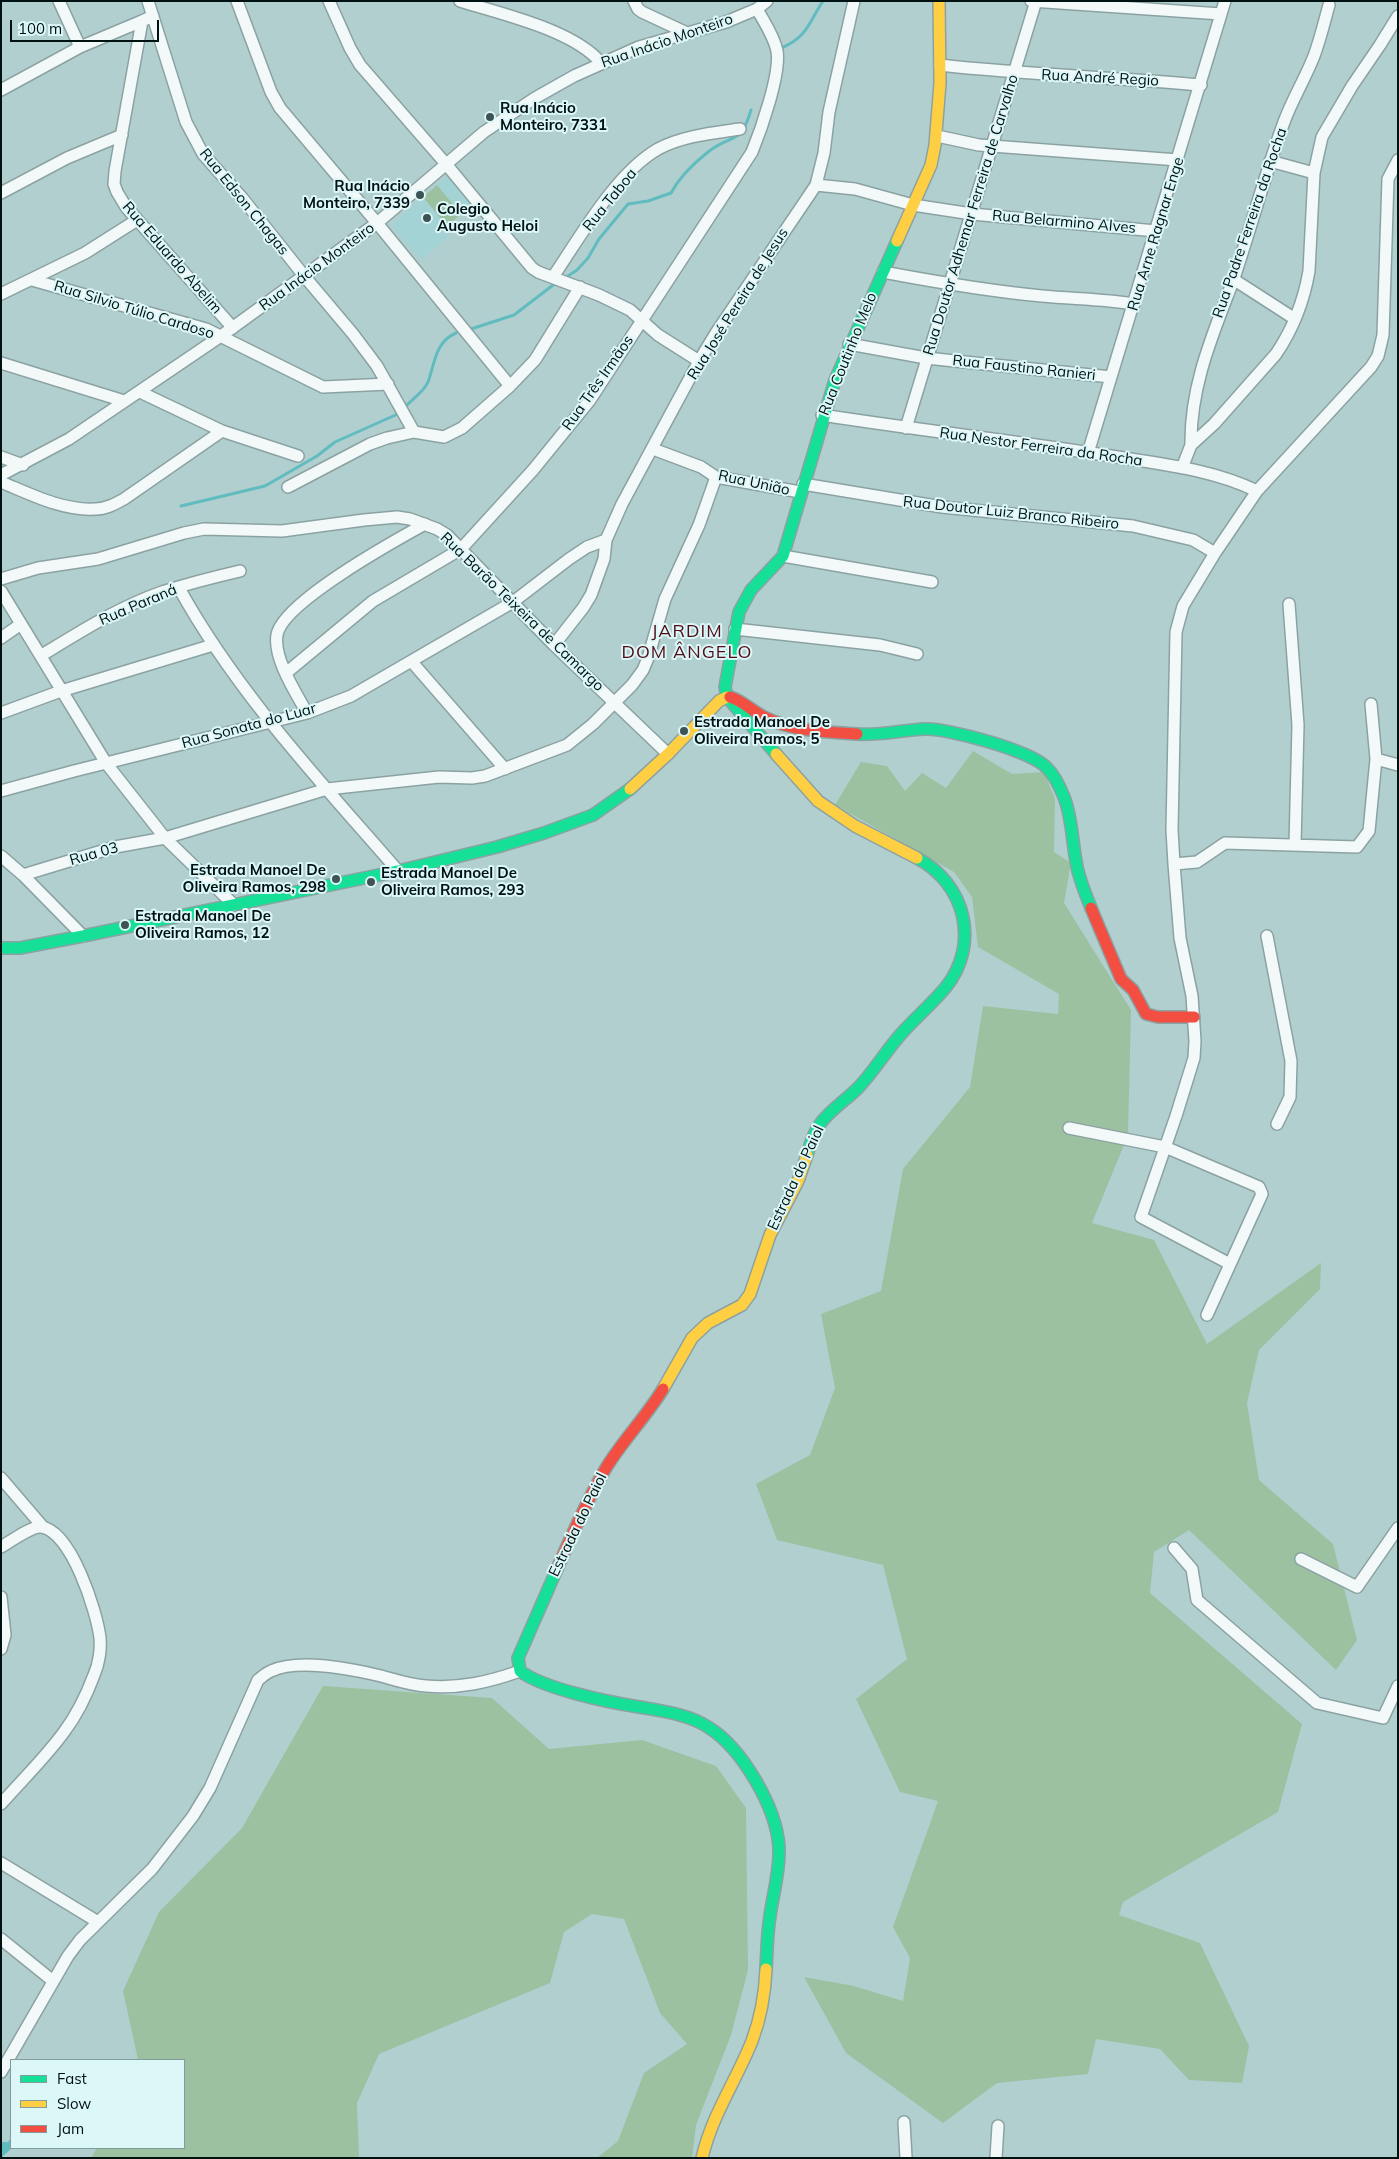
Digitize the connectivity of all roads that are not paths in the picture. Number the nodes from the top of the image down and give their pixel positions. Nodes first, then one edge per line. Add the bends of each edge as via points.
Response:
1 (59, 1) edge
2 (148, 1) edge
3 (237, 1) edge
4 (329, 1) edge
5 (460, 1) edge
6 (634, 1) edge
7 (767, 1) edge
8 (854, 1) edge
9 (939, 1) edge
10 (1031, 1) edge
11 (1225, 1) edge
12 (1036, 2) edge
13 (1329, 6) dead end
14 (757, 9) junction
15 (1221, 14) junction
16 (153, 16) junction
17 (1398, 16) edge
18 (142, 21) junction
19 (687, 33) junction
20 (80, 47) junction
21 (601, 64) junction
22 (940, 65) junction
23 (1014, 73) junction
24 (1201, 85) junction
25 (1, 90) edge
26 (740, 129) dead end
27 (122, 135) junction
28 (937, 136) junction
29 (993, 146) junction
30 (1178, 160) junction
31 (1398, 160) edge
32 (1270, 161) junction
33 (446, 164) junction
34 (1314, 173) junction
35 (816, 185) junction
36 (1, 193) edge
37 (913, 205) junction
38 (972, 214) junction
39 (137, 220) junction
40 (377, 223) junction
41 (1156, 230) junction
42 (883, 272) junction
43 (305, 277) junction
44 (555, 277) junction
45 (1233, 279) junction
46 (32, 280) junction
47 (1385, 284) junction
48 (950, 285) junction
49 (1398, 285) edge
50 (578, 287) junction
51 (1, 294) edge
52 (1134, 304) junction
53 (1295, 319) junction
54 (641, 322) junction
55 (233, 328) junction
56 (221, 336) junction
57 (849, 344) junction
58 (926, 358) junction
59 (700, 361) junction
60 (1, 362) edge
61 (1111, 377) junction
62 (388, 384) junction
63 (510, 386) junction
64 (140, 392) junction
65 (124, 401) junction
66 (822, 415) junction
67 (906, 428) junction
68 (222, 431) junction
69 (414, 432) junction
70 (1191, 445) junction
71 (653, 449) junction
72 (1088, 453) junction
73 (298, 456) dead end
74 (1, 457) edge
75 (23, 465) junction
76 (1182, 468) junction
77 (1, 475) edge
78 (716, 477) junction
79 (1, 482) edge
80 (288, 487) dead end
81 (802, 488) junction
82 (1257, 491) junction
83 (425, 524) junction
84 (606, 540) junction
85 (461, 549) junction
86 (1215, 553) junction
87 (783, 556) junction
88 (240, 571) dead end
89 (1, 579) edge
90 (932, 582) dead end
91 (179, 588) junction
92 (1, 591) edge
93 (513, 602) junction
94 (1289, 604) dead end
95 (21, 624) junction
96 (735, 629) junction
97 (1, 638) edge
98 (554, 644) junction
99 (213, 645) junction
100 (916, 654) dead end
101 (42, 655) junction
102 (412, 662) junction
103 (286, 673) junction
104 (61, 691) junction
105 (728, 696) junction
106 (615, 703) junction
107 (1371, 704) dead end
108 (307, 713) junction
109 (1, 714) edge
110 (271, 723) junction
111 (668, 754) junction
112 (1376, 759) junction
113 (106, 763) junction
114 (1398, 765) edge
115 (505, 769) junction
116 (327, 790) junction
117 (1, 791) edge
118 (165, 838) junction
119 (1295, 844) junction
120 (3, 859) edge
121 (1174, 864) junction
122 (398, 872) junction
123 (23, 875) junction
124 (234, 905) junction
125 (83, 936) junction
126 (1267, 936) dead end
127 (1, 948) edge
128 (1194, 1017) junction
129 (1277, 1124) dead end
130 (1069, 1128) dead end
131 (1165, 1147) junction
132 (1230, 1264) junction
133 (1207, 1315) dead end
134 (1, 1478) edge
135 (43, 1527) junction
136 (1398, 1528) edge
137 (1, 1547) edge
138 (1174, 1548) dead end
139 (1301, 1559) dead end
140 (1, 1597) edge
141 (1, 1649) edge
142 (525, 1674) junction
143 (1398, 1686) edge
144 (1, 1804) edge
145 (1, 1863) edge
146 (98, 1922) junction
147 (1, 1939) edge
148 (53, 1981) junction
149 (1, 2072) edge
150 (904, 2122) dead end
151 (998, 2126) dead end
152 (702, 2158) edge
153 (906, 2158) edge
154 (996, 2158) edge

1 - 20 street
2 - 16 street, Rua Edson Chagas
3 - 40 street via 270,92 280,108
4 - 33 street via 360,64
5 - 21 street via 565,37 592,52
6 - 19 street via 642,12
7 - 14 street, Rua Inácio Monteiro
8 - 35 street, Rua José Pereira de Jesus
9 - 22 street, Rua Coutinho Melo
10 - 12 street
11 - 15 street, Rua Arne Ragnar Enge
12 - 15 street
12 - 23 street, Rua Doutor Adhemar Ferreira de Carvalho
13 - 32 street, Rua Padre Ferreira da Rocha via 1314,56
14 - 19 street, Rua Inácio Monteiro
14 - 54 street, Rua Três Irmãos via 775,43 778,61 752,152
15 - 24 street, Rua Arne Ragnar Enge
16 - 18 street
16 - 43 street, Rua Edson Chagas via 193,138
17 - 34 street, Rua Padre Ferreira da Rocha via 1329,123 1322,137
18 - 20 street
18 - 27 street, Rua Eduardo Abelim
19 - 21 street, Rua Inácio Monteiro via 639,47
20 - 25 street
21 - 33 street, Rua Inácio Monteiro via 535,98 484,132
22 - 23 street, Rua André Regio
22 - 28 street, Rua Coutinho Melo
23 - 24 street, Rua André Regio
23 - 29 street, Rua Doutor Adhemar Ferreira de Carvalho
24 - 30 street, Rua Arne Ragnar Enge
26 - 44 street, Rua Taboa via 669,144 644,159 606,200
27 - 36 street via 67,158
27 - 39 street, Rua Eduardo Abelim via 114,184 116,192
28 - 29 street
28 - 37 street, Rua Coutinho Melo via 931,164
29 - 30 street
29 - 38 street, Rua Doutor Adhemar Ferreira de Carvalho
30 - 41 street, Rua Arne Ragnar Enge
31 - 47 street via 1388,179
32 - 34 street
32 - 45 street, Rua Padre Ferreira da Rocha
33 - 40 street, Rua Inácio Monteiro
33 - 44 street via 532,268
34 - 53 street, Rua Padre Ferreira da Rocha via 1309,271
35 - 37 street, Rua Belarmino Alves via 855,189
35 - 59 street, Rua José Pereira de Jesus
37 - 38 street, Rua Belarmino Alves
37 - 42 street, Rua Coutinho Melo
38 - 41 street, Rua Belarmino Alves
38 - 48 street, Rua Doutor Adhemar Ferreira de Carvalho
39 - 46 street
39 - 55 street, Rua Eduardo Abelim
40 - 43 street, Rua Inácio Monteiro
40 - 63 street
41 - 52 street, Rua Arne Ragnar Enge
42 - 48 street
42 - 57 street, Rua Coutinho Melo
43 - 55 street, Rua Inácio Monteiro
43 - 62 street, Rua Edson Chagas via 353,334
44 - 50 street
45 - 53 street
45 - 70 street, Rua Padre Ferreira da Rocha via 1195,390
46 - 51 street
46 - 56 street, Rua Silvio Túlio Cardoso
47 - 49 street
47 - 82 street via 1383,335 1378,356
48 - 52 street
48 - 58 street, Rua Doutor Adhemar Ferreira de Carvalho
50 - 54 street via 630,310
50 - 63 street via 535,360
52 - 61 street, Rua Arne Ragnar Enge
53 - 70 street, Rua Padre Ferreira da Rocha via 1276,354
54 - 59 street
54 - 85 street, Rua Três Irmãos via 590,400 533,470
55 - 56 street, Rua Inácio Monteiro
56 - 62 street, Rua Silvio Túlio Cardoso via 323,387
56 - 64 street, Rua Inácio Monteiro
57 - 58 street, Rua Faustino Ranieri
57 - 66 street, Rua Coutinho Melo
58 - 61 street, Rua Faustino Ranieri
58 - 67 street, Rua Doutor Adhemar Ferreira de Carvalho
59 - 71 street, Rua José Pereira de Jesus
60 - 65 street
61 - 72 street, Rua Arne Ragnar Enge
62 - 69 street, Rua Edson Chagas
63 - 69 street via 451,434 444,437
64 - 65 street, Rua Inácio Monteiro
64 - 68 street
65 - 75 street, Rua Inácio Monteiro via 69,439
66 - 67 street, Rua Nestor Ferreira da Rocha
66 - 81 street, Rua Coutinho Melo
67 - 72 street, Rua Nestor Ferreira da Rocha
68 - 73 street
68 - 79 street via 110,506 95,509 74,507 37,497
69 - 80 street via 370,444
70 - 76 street, Rua Padre Ferreira da Rocha
71 - 78 street, Rua União
71 - 84 street, Rua José Pereira de Jesus via 636,476
72 - 76 street, Rua Nestor Ferreira da Rocha
74 - 75 street
75 - 77 street, Rua Inácio Monteiro
76 - 82 street, Rua Nestor Ferreira da Rocha via 1221,477
78 - 81 street, Rua União
78 - 106 street, Rua 03 via 699,525 665,599 643,670
81 - 86 street, Rua Doutor Luiz Branco Ribeiro via 1133,526 1193,540
81 - 87 street, Rua Coutinho Melo
82 - 86 street
83 - 85 street, Rua Barão Teixeira de Camargo via 447,536
83 - 89 street, Rua Barão Teixeira de Camargo via 397,517 282,532 204,529 98,559 38,568
83 - 103 street via 329,582 288,616 277,635 279,657
84 - 93 street, Rua Sonata do Luar via 569,559
84 - 98 street, Rua José Pereira de Jesus via 604,559 590,595
85 - 93 street, Rua Barão Teixeira de Camargo
85 - 103 street, Rua Três Irmãos via 373,601
86 - 121 street via 1182,606 1176,632
87 - 90 street
87 - 96 street, Rua Coutinho Melo via 751,590 739,612
88 - 91 street, Rua Paraná
91 - 99 street
91 - 101 street, Rua Paraná via 120,610
92 - 95 street
93 - 98 street, Rua Barão Teixeira de Camargo
93 - 102 street, Rua Sonata do Luar
94 - 119 street via 1298,725
95 - 97 street
95 - 101 street
96 - 100 street via 880,645
96 - 105 street, Rua Coutinho Melo via 725,687
98 - 106 street, Rua Barão Teixeira de Camargo
99 - 104 street
99 - 110 street
101 - 104 street
102 - 108 street, Rua Sonata do Luar via 351,696
102 - 115 street
103 - 108 street
104 - 109 street
104 - 113 street
105 - 111 street via 719,701
105 - 128 street via 764,718 798,727 867,735 945,730 984,740 1046,766 1056,780 1069,813 1076,863 1089,904 1121,979 1133,990 1146,1014
105 - 142 street, Estrada do Paiol via 818,801 855,826 924,862 940,876 962,909 965,927 963,951 946,986 901,1034 859,1087 821,1122 798,1181 770,1236 750,1294 742,1305 704,1326 692,1338 655,1402 608,1466 582,1511 524,1642 518,1658
106 - 111 street, Rua Barão Teixeira de Camargo
106 - 115 street, Rua 03 via 566,745
107 - 112 street
108 - 110 street, Rua Sonata do Luar
110 - 113 street, Rua Sonata do Luar
110 - 116 street
111 - 122 street via 621,797 593,815 497,847
112 - 114 street
112 - 119 street via 1369,831 1357,847
113 - 117 street, Rua Sonata do Luar
113 - 118 street
115 - 116 street, Rua 03 via 472,778 439,777
116 - 118 street, Rua 03
116 - 122 street
118 - 123 street, Rua 03 via 107,849
118 - 124 street
119 - 121 street via 1226,843 1197,862
120 - 123 street
121 - 128 street via 1180,938
122 - 124 street
123 - 125 street
124 - 125 street
125 - 127 street via 20,948
126 - 129 street via 1291,1062 1290,1097
128 - 131 street via 1194,1058
130 - 131 street
131 - 132 street via 1141,1217
131 - 132 street via 1259,1187 1262,1194
132 - 133 street
134 - 135 street
135 - 137 street via 35,1527
135 - 144 street via 59,1537 79,1572 100,1637 100,1654 95,1674 64,1732
136 - 139 street via 1356,1587
138 - 143 street via 1192,1569 1197,1600 1317,1703 1383,1718
140 - 141 street via 5,1635
142 - 146 street via 479,1684 438,1687 319,1666 296,1666 270,1672 258,1680 210,1788 193,1816 152,1869
142 - 152 street via 608,1702 690,1719 709,1727 737,1754 753,1777 773,1818 779,1846 770,1911 764,2000 747,2053 711,2126
145 - 146 street
146 - 148 street via 68,1956
147 - 148 street
148 - 149 street
150 - 153 street
151 - 154 street

